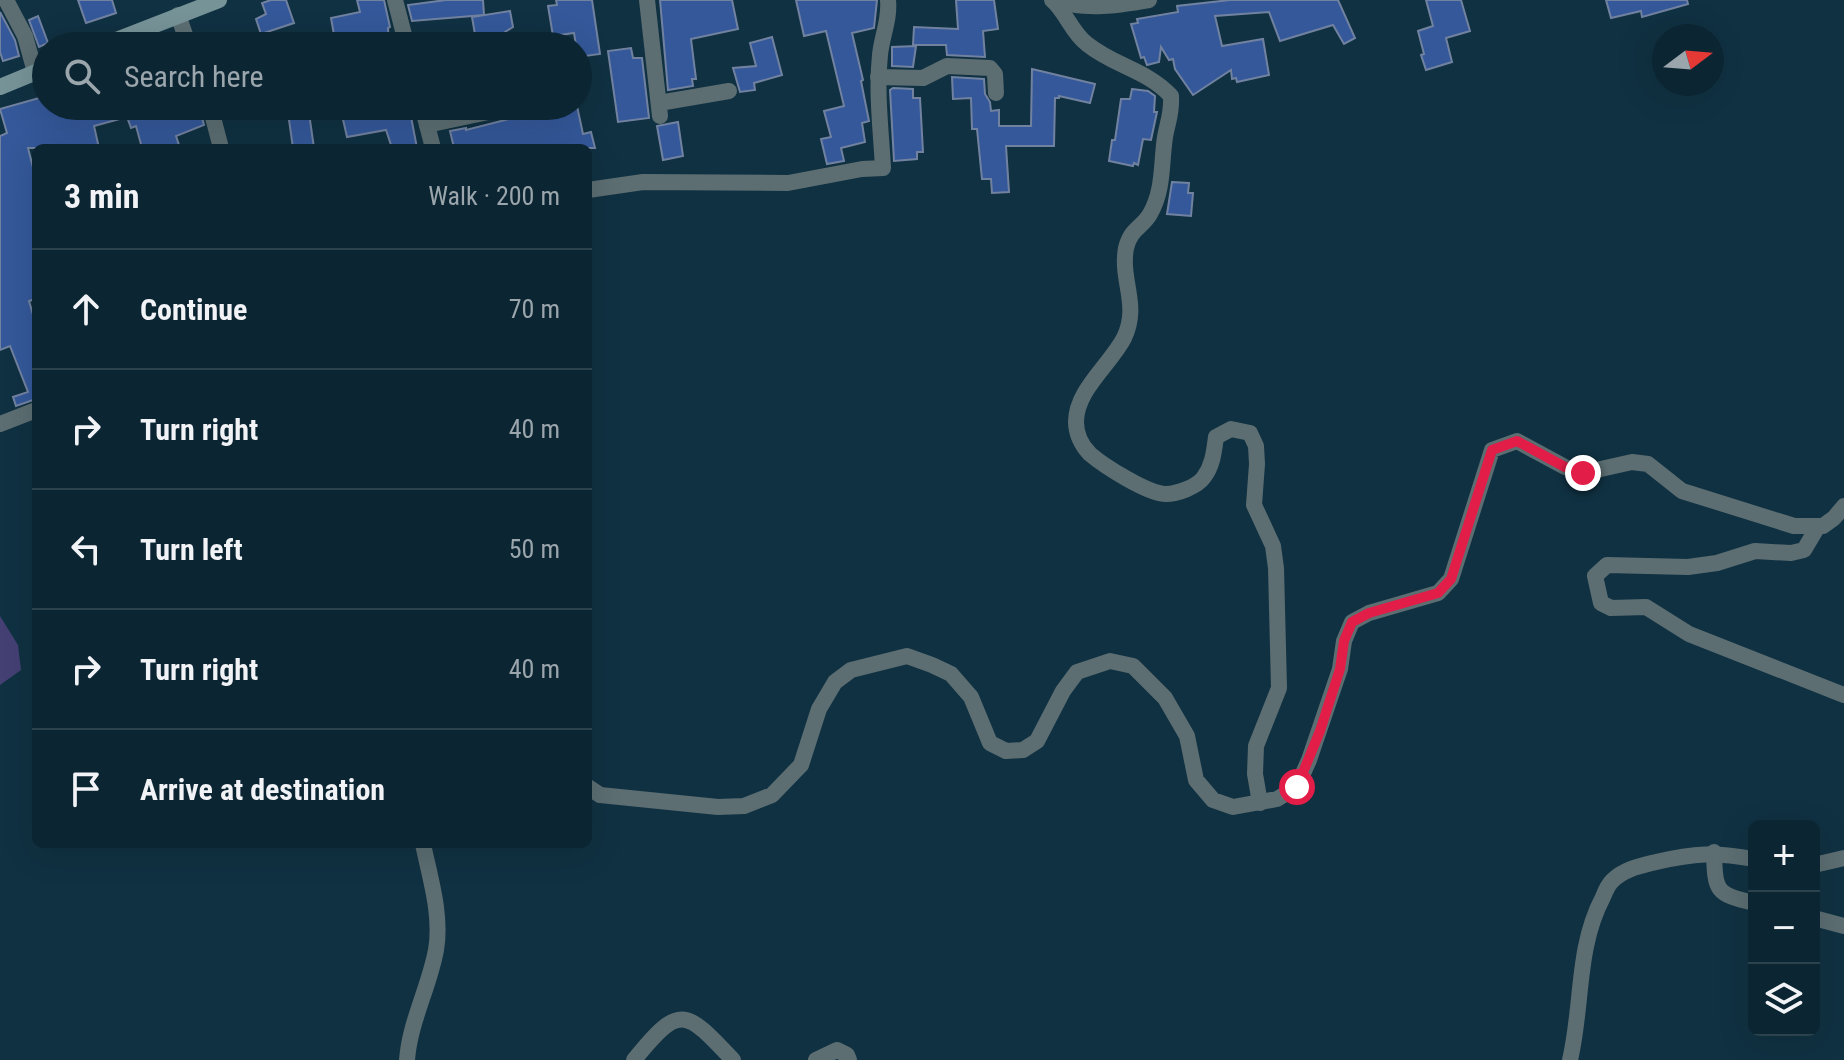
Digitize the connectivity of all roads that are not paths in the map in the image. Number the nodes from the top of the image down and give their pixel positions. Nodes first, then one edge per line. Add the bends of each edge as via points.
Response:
1 (6, 0) edge
2 (219, 0) edge
3 (395, 0) edge
4 (647, 0) edge
5 (888, 0) edge
6 (1055, 0) edge
7 (1149, 0) edge
8 (178, 15) junction
9 (136, 32) edge
10 (184, 32) edge
11 (403, 32) edge
12 (32, 51) edge
13 (32, 74) edge
14 (878, 77) junction
15 (0, 87) edge
16 (729, 91) dead end
17 (996, 93) dead end
18 (214, 120) edge
19 (426, 120) edge
20 (450, 120) edge
21 (427, 125) junction
22 (220, 144) edge
23 (432, 144) edge
24 (592, 189) edge
25 (32, 412) edge
26 (0, 424) edge
27 (1844, 506) edge
28 (1817, 528) junction
29 (1844, 695) edge
30 (592, 790) edge
31 (1260, 803) junction
32 (424, 848) edge
33 (1714, 852) junction
34 (1748, 858) edge
35 (1844, 858) edge
36 (1820, 864) edge
37 (1748, 901) edge
38 (1820, 920) edge
39 (1844, 926) edge
40 (407, 1060) edge
41 (634, 1060) edge
42 (733, 1060) edge
43 (816, 1060) edge
44 (849, 1060) edge
45 (1570, 1060) edge

1 - 12 street
2 - 8 main road
3 - 11 street
4 - 16 street via 660,110
5 - 14 street via 890,16
6 - 7 street via 1090,5
6 - 31 street via 1083,42 1158,81 1171,96 1164,173 1150,216 1134,228 1126,248 1132,317 1082,398 1075,421 1090,454 1146,489 1165,494 1203,480 1216,437 1231,429 1250,433 1257,464 1254,505 1273,546 1276,568 1279,688 1256,746
8 - 9 main road
8 - 10 street
13 - 15 main road
14 - 17 street via 923,78 947,66 990,68
14 - 24 street via 883,168 788,183 643,182
18 - 22 street
19 - 21 street
20 - 21 street
21 - 23 street
25 - 26 street
27 - 28 street
28 - 29 street via 1804,550 1791,553 1755,551 1688,567 1607,565 1595,576 1596,590 1601,603 1611,608 1646,607 1689,634
28 - 31 street via 1794,526 1682,491 1648,464 1632,462 1583,473 1517,441 1505,443 1492,450 1451,579 1438,593 1352,622 1320,731 1297,787
30 - 31 street via 600,795 718,807 744,806 772,795 801,765 819,709 835,682 851,670 907,656 951,674 971,697 990,743 1006,751 1023,750 1037,741 1077,672 1110,661 1133,666 1165,698 1187,736 1196,780 1213,800 1233,807
32 - 40 street via 438,928 436,951 408,1038
33 - 34 street
33 - 37 street via 1716,886 1723,895
33 - 45 street via 1631,868 1611,882 1585,944
35 - 36 street
38 - 39 street
41 - 42 street via 660,1028 679,1018 695,1021
43 - 44 street via 837,1050

